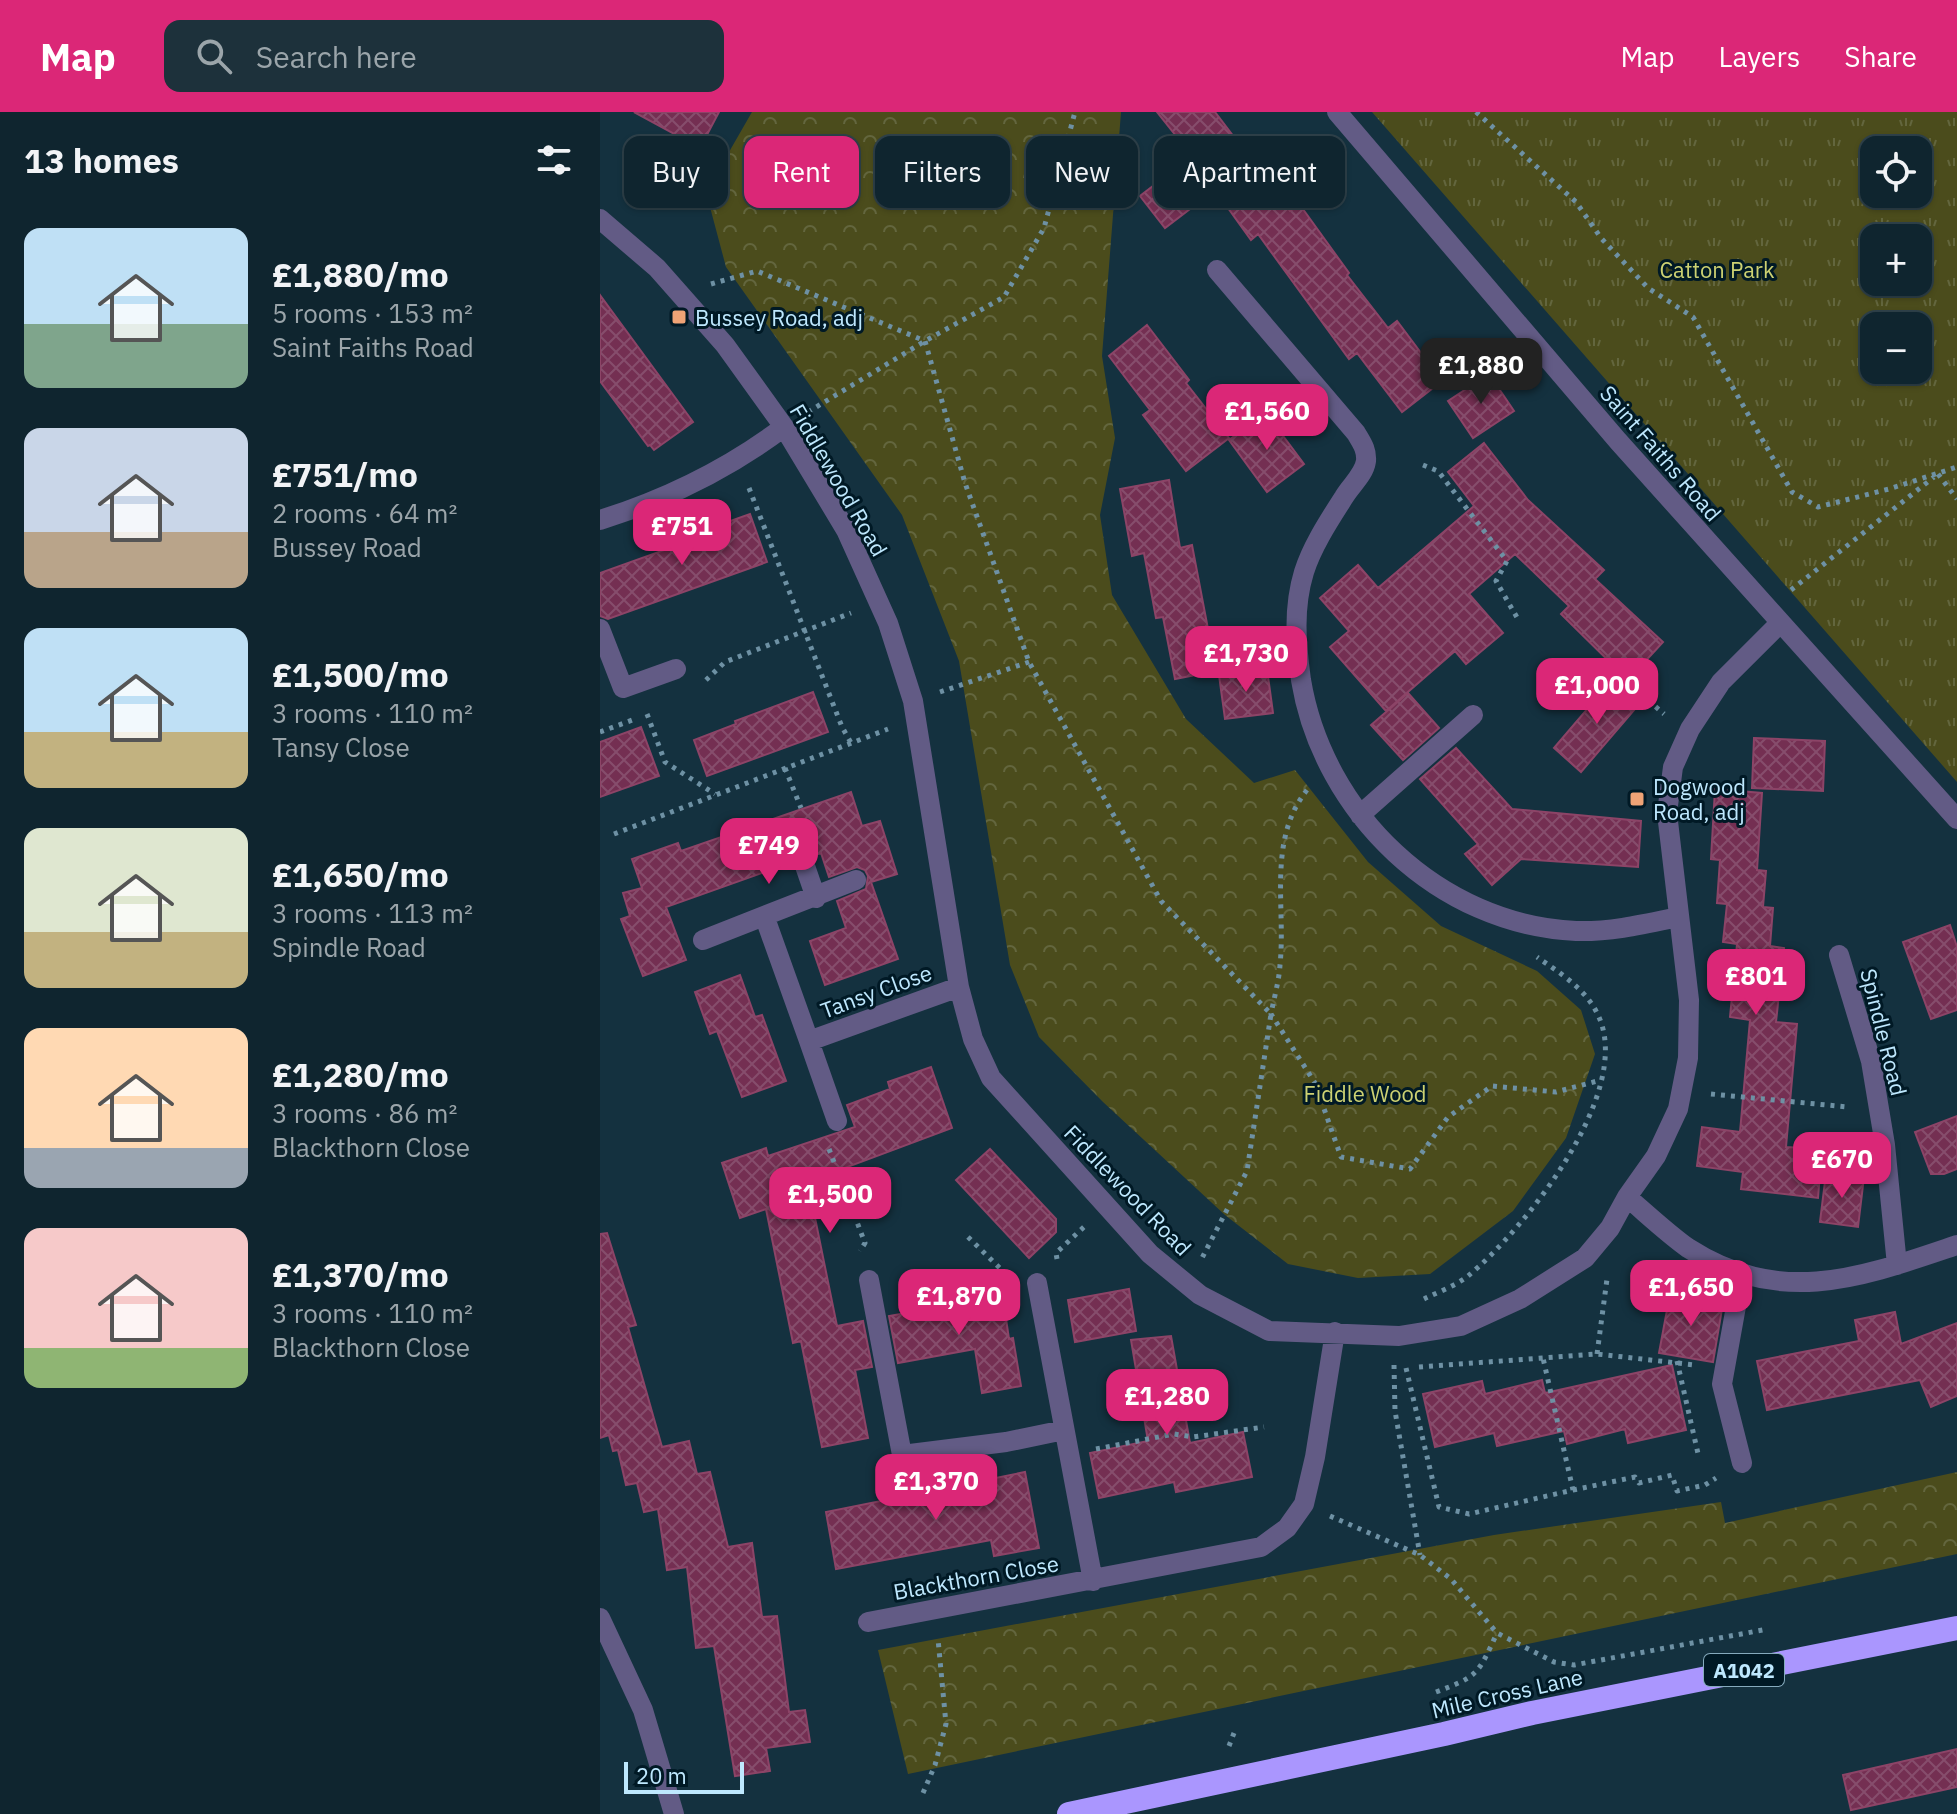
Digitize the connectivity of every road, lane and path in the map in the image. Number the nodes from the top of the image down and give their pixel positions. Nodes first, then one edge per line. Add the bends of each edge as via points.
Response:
1 (1075, 112) edge
2 (1337, 112) edge
3 (1476, 112) edge
4 (600, 219) edge
5 (1217, 270) dead end
6 (679, 293) junction
7 (925, 341) junction
8 (784, 427) junction
9 (733, 462) junction
10 (1423, 465) dead end
11 (1957, 467) edge
12 (1938, 474) junction
13 (1957, 499) edge
14 (600, 520) edge
15 (878, 602) junction
16 (1519, 621) dead end
17 (1779, 624) junction
18 (600, 629) edge
19 (806, 632) junction
20 (1029, 662) junction
21 (676, 669) dead end
22 (1573, 669) dead end
23 (705, 681) dead end
24 (660, 710) dead end
25 (914, 710) junction
26 (647, 714) junction
27 (1473, 715) dead end
28 (1690, 729) junction
29 (600, 732) edge
30 (851, 743) junction
31 (1329, 764) junction
32 (785, 768) junction
33 (716, 794) junction
34 (1360, 815) junction
35 (1957, 819) edge
36 (614, 834) dead end
37 (795, 837) joint
38 (856, 880) dead end
39 (816, 898) junction
40 (1679, 917) junction
41 (765, 918) junction
42 (703, 940) dead end
43 (1839, 955) dead end
44 (1535, 956) dead end
45 (959, 987) junction
46 (1271, 1014) junction
47 (809, 1041) junction
48 (1601, 1080) junction
49 (1682, 1091) junction
50 (1880, 1110) junction
51 (837, 1121) joint
52 (1627, 1197) junction
53 (1107, 1207) junction
54 (1610, 1228) junction
55 (1216, 1234) dead end
56 (1957, 1245) edge
57 (1058, 1265) dead end
58 (1897, 1265) junction
59 (1742, 1273) junction
60 (869, 1280) joint
61 (1037, 1283) dead end
62 (1335, 1332) junction
63 (1399, 1336) junction
64 (1597, 1354) junction
65 (1543, 1358) junction
66 (1677, 1361) junction
67 (1394, 1367) junction
68 (1406, 1368) junction
69 (1724, 1370) junction
70 (1264, 1427) dead end
71 (1064, 1430) junction
72 (1069, 1454) junction
73 (1699, 1458) dead end
74 (1742, 1463) joint
75 (1573, 1490) junction
76 (1304, 1504) junction
77 (1420, 1555) junction
78 (1093, 1581) junction
79 (933, 1609) junction
80 (600, 1618) edge
81 (868, 1622) dead end
82 (1957, 1628) edge
83 (1497, 1633) junction
84 (1574, 1665) dead end
85 (1436, 1692) dead end
86 (923, 1793) dead end
87 (674, 1814) edge
88 (1069, 1814) edge

1 - 7 path via 1044,228 1004,297
2 - 17 street, Saint Faiths Road
3 - 12 path via 1576,202 1648,288 1693,317 1792,492 1818,507
4 - 6 street, Fiddlewood Road
5 - 31 street via 1365,448 1360,476 1304,570 1294,622 1302,683 1316,738
6 - 7 path via 757,271
6 - 8 street, Fiddlewood Road via 725,345
7 - 8 path
7 - 20 path via 965,483
8 - 9 street
8 - 15 street, Fiddlewood Road via 846,530
9 - 14 street via 671,495
9 - 19 path via 748,486
10 - 16 path via 1438,471 1507,561 1496,581
11 - 12 path
12 - 13 path
12 - 17 path via 1790,591
15 - 19 path
15 - 25 street, Fiddlewood Road
17 - 28 street, Fiddlewood Road via 1721,682
17 - 35 street, Saint Faiths Road
18 - 21 street via 623,688
19 - 23 path via 725,662
19 - 30 path
20 - 25 path
20 - 46 path via 1161,901
22 - 28 path via 1604,662 1675,723
24 - 26 path
25 - 30 path
25 - 45 street, Fiddlewood Road
26 - 29 path
26 - 33 path via 665,762
27 - 34 street
28 - 40 street, Fiddlewood Road via 1673,767 1667,813
30 - 32 path
31 - 34 street
31 - 46 path via 1295,806 1285,846 1279,872 1281,964
32 - 33 path
32 - 37 path via 805,818
33 - 36 path
34 - 40 street via 1376,837 1422,877 1468,904 1506,917 1575,931
37 - 39 street
38 - 39 street
39 - 41 street
40 - 49 street, Fiddlewood Road via 1689,1000
41 - 42 street
41 - 47 street, Tansy Close
43 - 50 street, Spindle Road
44 - 48 path via 1572,981 1599,1016 1607,1056
45 - 47 street, Tansy Close
45 - 53 street, Fiddlewood Road via 973,1039 991,1078
46 - 48 path via 1315,1083 1341,1157 1410,1169 1448,1117 1492,1086 1556,1092
46 - 55 path via 1247,1171
47 - 51 street, Tansy Close
48 - 63 path via 1573,1147 1544,1196 1511,1237 1465,1278 1409,1306
49 - 50 path
49 - 52 street, Fiddlewood Road via 1656,1156
50 - 58 street, Spindle Road
51 - 60 path via 823,1132 865,1243 853,1261 857,1281
52 - 54 street, Fiddlewood Road
52 - 59 street via 1688,1247
53 - 57 path via 1056,1253
53 - 62 street, Fiddlewood Road via 1150,1254 1200,1295 1269,1331
54 - 63 street, Fiddlewood Road via 1585,1258 1520,1299 1461,1326
54 - 64 path
56 - 58 street
58 - 59 street via 1838,1281 1782,1283
59 - 69 street
60 - 71 street via 902,1455
61 - 71 street, Blackthorn Close
62 - 63 street, Fiddlewood Road
62 - 76 street, Blackthorn Close
63 - 67 path
64 - 65 path
64 - 66 path
65 - 68 path
65 - 75 path
66 - 69 path
66 - 73 path
67 - 68 path
67 - 77 path via 1395,1411
68 - 75 path via 1439,1507 1469,1514
69 - 74 street via 1722,1384
70 - 72 path via 1193,1437 1174,1434
71 - 72 street, Blackthorn Close
72 - 78 street, Blackthorn Close
74 - 75 path via 1705,1485 1677,1491 1672,1475
76 - 77 path
76 - 78 street, Blackthorn Close via 1287,1528 1261,1547
77 - 83 path via 1451,1579
78 - 79 street, Blackthorn Close
79 - 81 street, Blackthorn Close
79 - 86 path via 946,1724
80 - 87 street via 643,1710
82 - 88 highway, Mile Cross Lane / A1042
83 - 84 path via 1554,1662
83 - 85 path via 1482,1667 1468,1680

